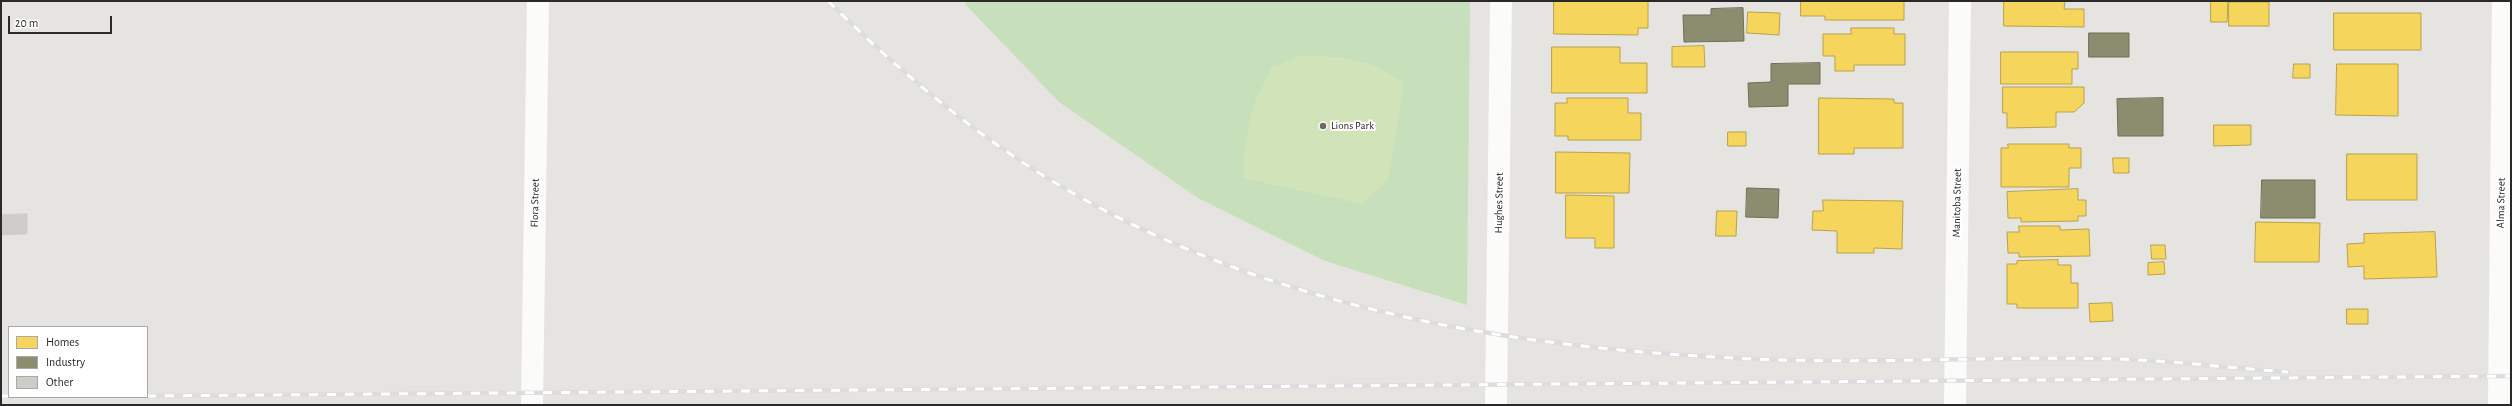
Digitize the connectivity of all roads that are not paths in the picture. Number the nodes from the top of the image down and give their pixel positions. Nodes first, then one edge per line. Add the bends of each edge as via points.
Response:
1 (538, 1) edge
2 (1501, 1) edge
3 (1960, 1) edge
4 (2503, 1) edge
5 (2505, 271) edge
6 (532, 405) edge
7 (1496, 405) edge
8 (1955, 405) edge
9 (2499, 405) edge

1 - 6 street, Flora Street
2 - 7 street, Hughes Street
3 - 8 street, Manitoba Street
4 - 5 street, Alma Street
5 - 9 street, Alma Street

